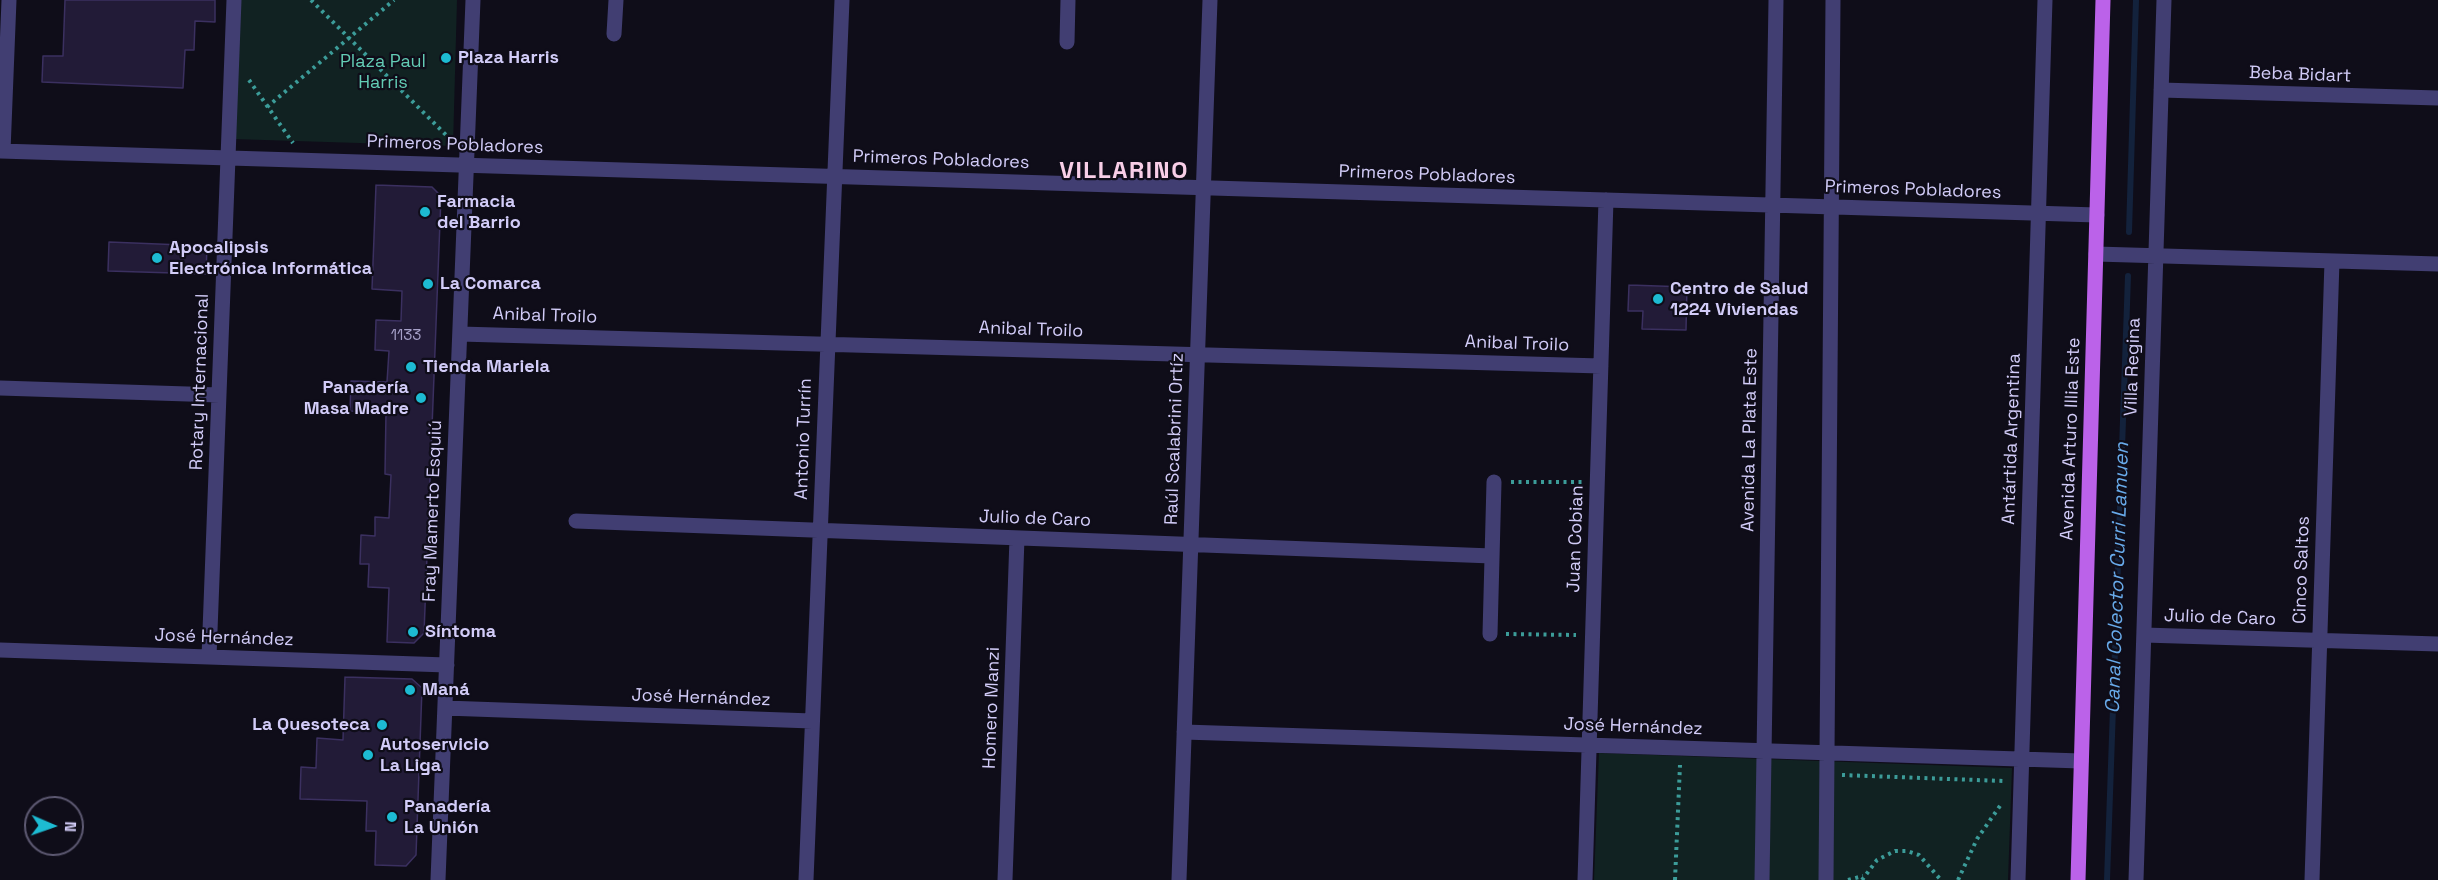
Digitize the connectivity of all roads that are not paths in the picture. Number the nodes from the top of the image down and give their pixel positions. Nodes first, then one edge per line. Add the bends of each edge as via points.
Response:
1 (9, 0) edge
2 (234, 0) edge
3 (472, 0) edge
4 (616, 0) edge
5 (842, 0) edge
6 (1068, 0) edge
7 (1204, 0) edge
8 (1210, 0) edge
9 (1776, 0) edge
10 (1833, 0) edge
11 (2045, 0) edge
12 (2103, 0) edge
13 (2164, 0) edge
14 (615, 34) dead end
15 (1067, 42) dead end
16 (2161, 90) junction
17 (2438, 98) edge
18 (2, 151) edge
19 (228, 158) junction
20 (466, 165) junction
21 (834, 176) junction
22 (1203, 188) junction
23 (1606, 200) junction
24 (1773, 205) junction
25 (1832, 207) junction
26 (2039, 213) junction
27 (2097, 215) junction
28 (2096, 254) junction
29 (2156, 255) junction
30 (2332, 261) junction
31 (2438, 264) edge
32 (460, 334) junction
33 (828, 344) junction
34 (1197, 354) junction
35 (1601, 366) junction
36 (0, 388) edge
37 (219, 395) junction
38 (1494, 482) road end
39 (576, 522) dead end
40 (820, 530) junction
41 (1017, 538) junction
42 (1191, 544) junction
43 (1492, 556) junction
44 (1490, 634) road end
45 (2144, 635) junction
46 (2319, 640) junction
47 (2438, 644) edge
48 (0, 650) edge
49 (209, 657) junction
50 (447, 665) junction
51 (445, 708) junction
52 (812, 722) junction
53 (1184, 732) junction
54 (1589, 745) junction
55 (1764, 751) junction
56 (1827, 753) junction
57 (2022, 759) junction
58 (2081, 761) junction
59 (438, 880) edge
60 (806, 880) edge
61 (1005, 880) edge
62 (1179, 880) edge
63 (1585, 880) edge
64 (1762, 880) edge
65 (1826, 880) edge
66 (2018, 880) edge
67 (2078, 880) edge
68 (2136, 880) edge
69 (2312, 880) edge

1 - 18 street
2 - 19 street, Rotary Internacional
3 - 20 street, Fray Mamerto Esquiú
4 - 14 street
5 - 21 street, Antonio Turrín
6 - 15 street
7 - 8 street
8 - 22 street, Raúl Scalabrini Ortíz
9 - 24 street, Avenida La Plata Este
10 - 25 street
11 - 26 street, Antártida Argentina
12 - 27 main road, Avenida Arturo Illia Este
13 - 16 street, Villa Regina
16 - 17 street, Beba Bidart
16 - 29 street, Villa Regina
18 - 19 street, Primeros Pobladores
19 - 20 street, Primeros Pobladores
19 - 37 street, Rotary Internacional
20 - 21 street, Primeros Pobladores
20 - 32 street, Fray Mamerto Esquiú
21 - 22 street, Primeros Pobladores
21 - 33 street, Antonio Turrín
22 - 23 street, Primeros Pobladores
22 - 34 street, Raúl Scalabrini Ortíz
23 - 24 street, Primeros Pobladores
23 - 35 street, Juan Cobian
24 - 25 street, Primeros Pobladores
24 - 55 street, Avenida La Plata Este
25 - 26 street, Primeros Pobladores
25 - 56 street
26 - 27 street, Primeros Pobladores
26 - 57 street, Antártida Argentina
27 - 28 main road, Avenida Arturo Illia Este
28 - 29 street
28 - 58 main road, Avenida Arturo Illia Este
29 - 30 street
29 - 45 street, Villa Regina
30 - 31 street
30 - 46 street, Cinco Saltos
32 - 33 street, Anibal Troilo
32 - 50 street, Fray Mamerto Esquiú
33 - 34 street, Anibal Troilo
33 - 40 street, Antonio Turrín
34 - 35 street, Anibal Troilo
34 - 42 street, Raúl Scalabrini Ortíz
35 - 54 street, Juan Cobian
36 - 37 street
37 - 49 street, Rotary Internacional
38 - 43 street
39 - 40 street, Julio de Caro
40 - 41 street, Julio de Caro
40 - 52 street, Antonio Turrín
41 - 42 street, Julio de Caro
41 - 61 street, Homero Manzi
42 - 43 street, Julio de Caro
42 - 53 street, Raúl Scalabrini Ortíz
43 - 44 street
45 - 46 street, Julio de Caro
45 - 68 street, Villa Regina
46 - 47 street, Julio de Caro
46 - 69 street, Cinco Saltos
48 - 49 street, José Hernández
49 - 50 street, José Hernández
50 - 51 street, Fray Mamerto Esquiú
51 - 52 street, José Hernández
51 - 59 street, Fray Mamerto Esquiú
52 - 60 street, Antonio Turrín
53 - 54 street, José Hernández
53 - 62 street, Raúl Scalabrini Ortíz
54 - 55 street, José Hernández
54 - 63 street, Juan Cobian
55 - 56 street, José Hernández
55 - 64 street, Avenida La Plata Este
56 - 57 street, José Hernández
56 - 65 street
57 - 58 street, José Hernández
57 - 66 street, Antártida Argentina
58 - 67 main road, Avenida Arturo Illia Este

